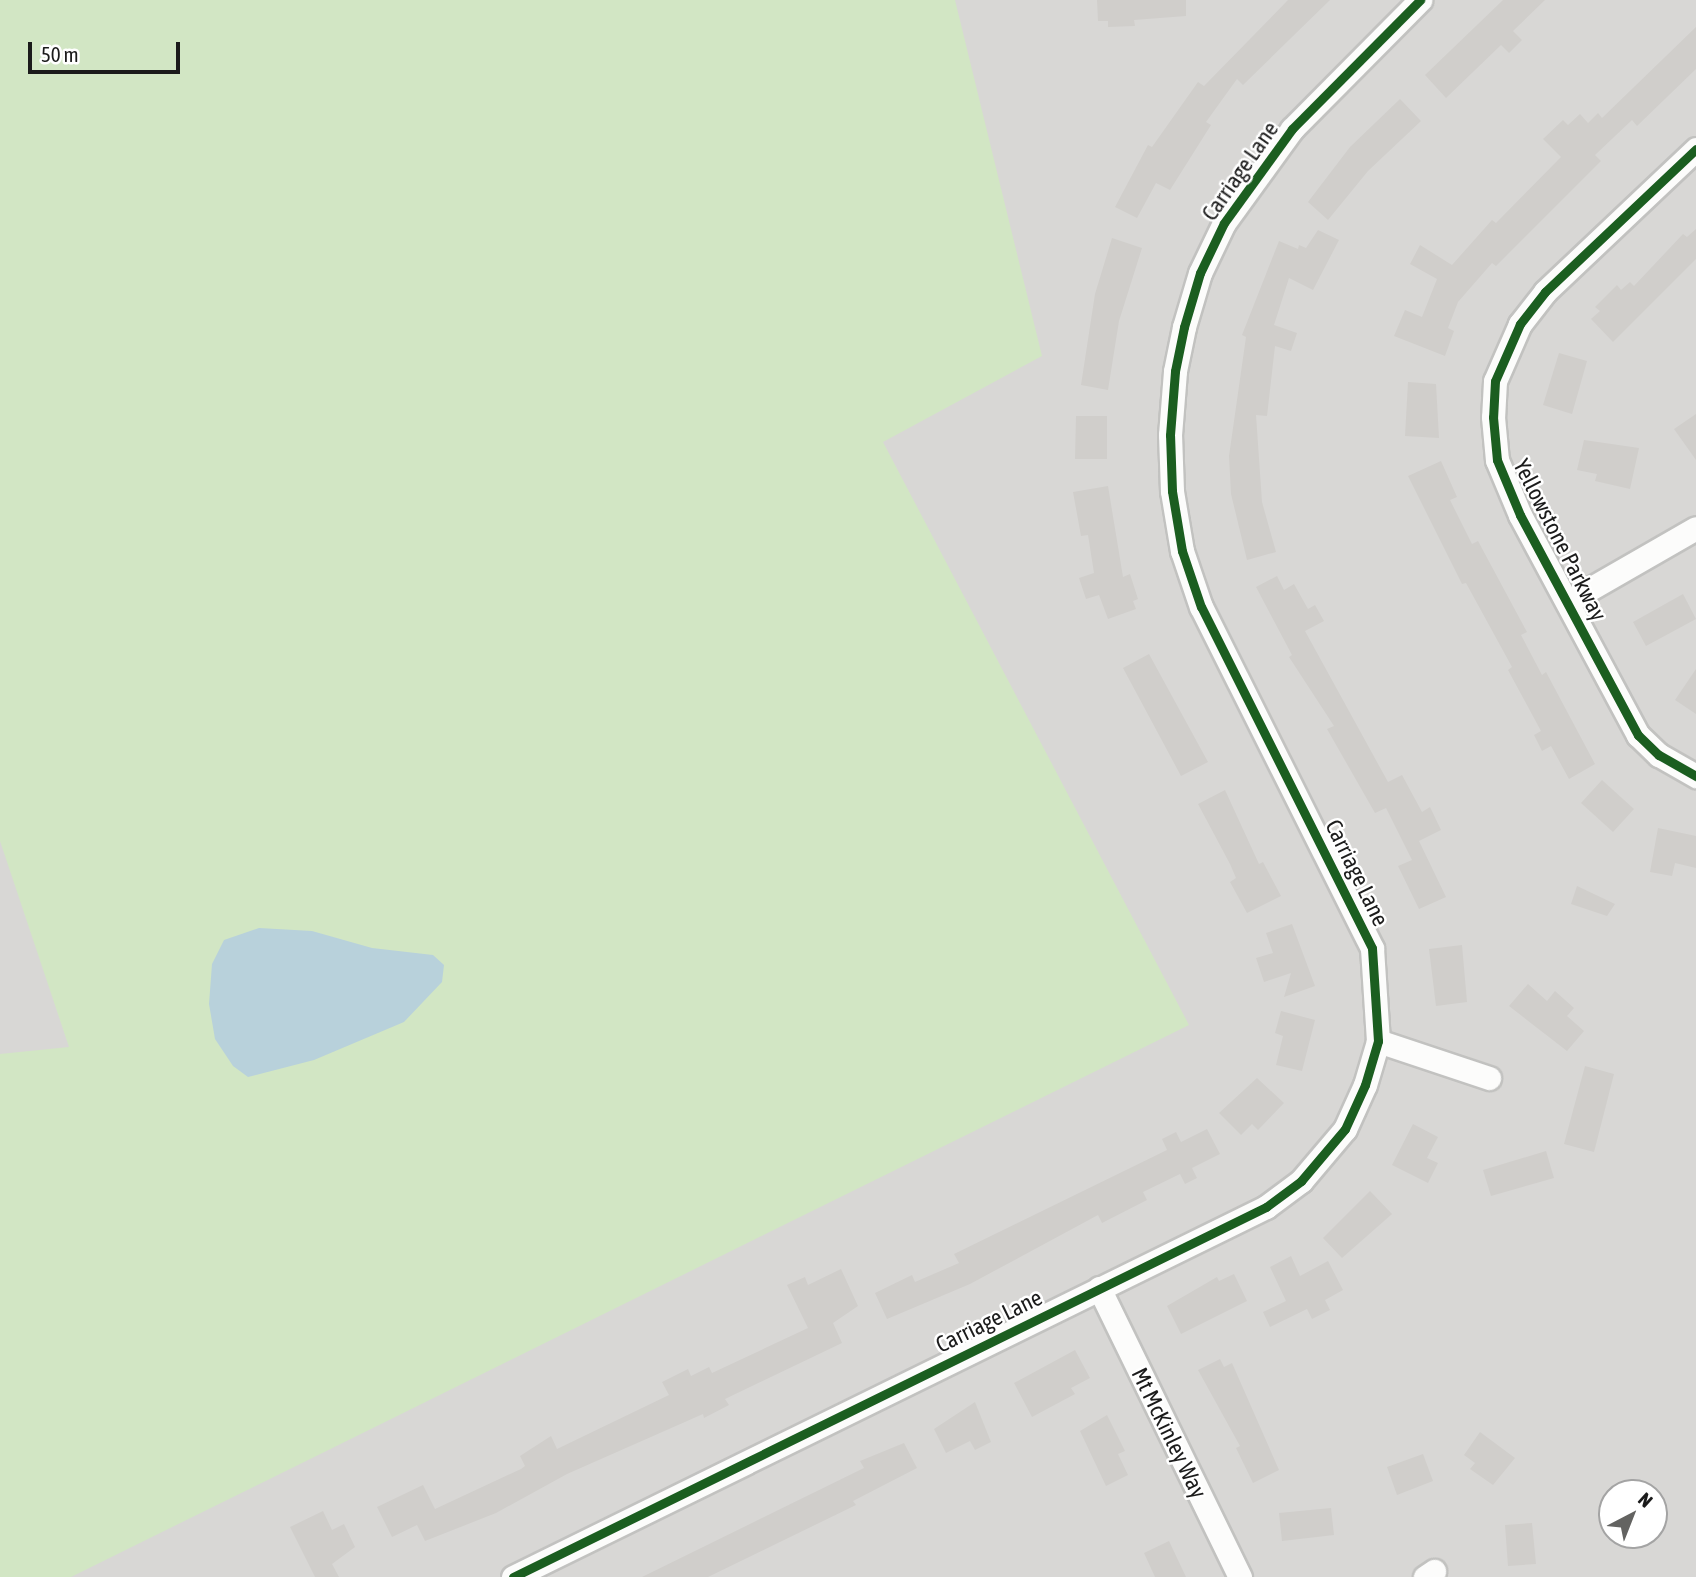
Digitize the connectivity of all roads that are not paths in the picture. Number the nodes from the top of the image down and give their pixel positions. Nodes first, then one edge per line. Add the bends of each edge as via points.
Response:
1 (1420, 0) edge
2 (1696, 149) edge
3 (1696, 528) edge
4 (1569, 601) junction
5 (1696, 776) edge
6 (1378, 1041) junction
7 (1489, 1078) dead end
8 (1099, 1288) junction
9 (513, 1577) edge
10 (1240, 1577) edge

1 - 6 street, Carriage Lane via 1292,129 1224,223 1200,273 1184,327 1170,435 1172,491 1182,551 1201,607 1366,927 1377,974
2 - 4 street, Yellowstone Parkway via 1545,292 1520,324 1495,382 1497,460 1520,515
3 - 4 street
4 - 5 street, Yellowstone Parkway via 1638,735 1659,755
6 - 7 street
6 - 8 street, Carriage Lane via 1345,1129 1301,1181 1266,1207
8 - 9 street, Carriage Lane
8 - 10 street, Mt McKinley Way

